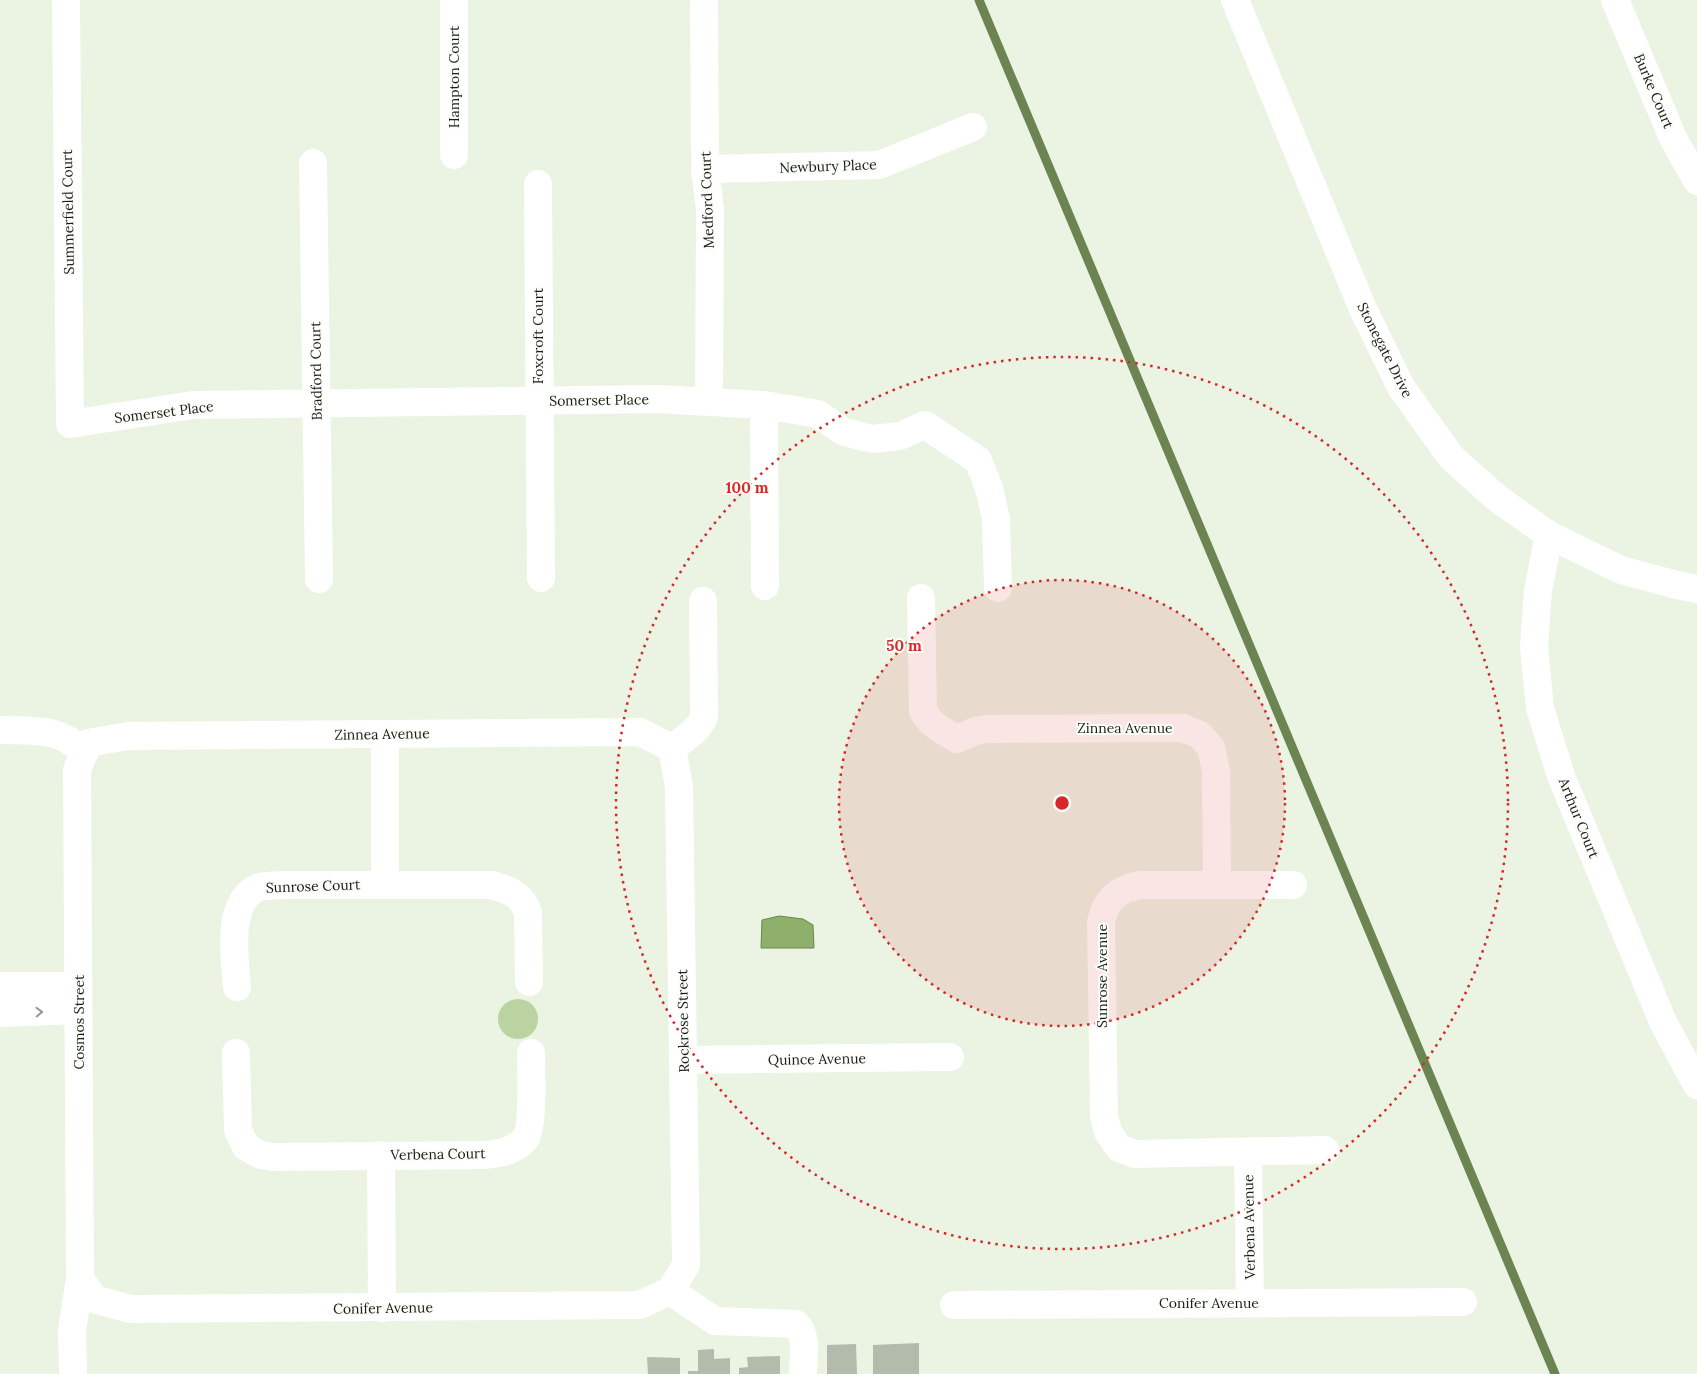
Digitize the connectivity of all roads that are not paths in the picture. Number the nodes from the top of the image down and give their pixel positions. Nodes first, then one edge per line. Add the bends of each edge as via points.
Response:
1 (66, 0) edge
2 (454, 0) edge
3 (704, 0) edge
4 (1235, 0) edge
5 (1615, 0) edge
6 (973, 127) dead end
7 (454, 155) dead end
8 (313, 163) dead end
9 (705, 169) junction
10 (1697, 180) edge
11 (538, 184) dead end
12 (538, 401) junction
13 (709, 401) junction
14 (316, 403) junction
15 (764, 406) junction
16 (70, 424) joint
17 (1549, 535) junction
18 (541, 578) dead end
19 (319, 579) dead end
20 (766, 586) dead end
21 (998, 588) dead end
22 (1697, 588) edge
23 (921, 598) dead end
24 (703, 601) dead end
25 (0, 730) edge
26 (385, 734) junction
27 (87, 748) junction
28 (672, 748) junction
29 (385, 884) junction
30 (1217, 884) junction
31 (1293, 885) dead end
32 (529, 982) dead end
33 (0, 986) edge
34 (237, 987) dead end
35 (78, 998) junction
36 (0, 1013) edge
37 (236, 1053) dead end
38 (531, 1053) dead end
39 (950, 1057) dead end
40 (683, 1060) junction
41 (1697, 1085) edge
42 (1326, 1150) dead end
43 (1248, 1152) junction
44 (381, 1155) junction
45 (87, 1288) junction
46 (670, 1291) junction
47 (1463, 1302) dead end
48 (1250, 1303) junction
49 (954, 1305) dead end
50 (382, 1308) junction
51 (73, 1374) edge
52 (803, 1374) edge

1 - 16 street, Summerfield Court
2 - 7 street, Hampton Court
3 - 9 street, Medford Court
4 - 17 street, Stonegate Drive via 1363,309 1401,387 1451,457 1498,499
5 - 10 street, Burke Court via 1674,138
6 - 9 street, Newbury Place via 879,165
8 - 14 street, Bradford Court
9 - 13 street, Medford Court via 710,209
11 - 12 street, Foxcroft Court
12 - 13 street, Somerset Place
12 - 14 street, Somerset Place
12 - 18 street, Foxcroft Court
13 - 15 street, Somerset Place
14 - 16 street, Somerset Place via 193,406
14 - 19 street, Bradford Court
15 - 20 street
15 - 21 street, Somerset Place via 818,414 844,432 872,439 900,436 925,425 978,460 996,519
17 - 22 street, Stonegate Drive via 1621,570
17 - 41 street, Arthur Court via 1538,591 1535,637 1540,708 1561,776 1659,1012
23 - 30 street, Zinnea Avenue via 923,711 933,725 957,739 989,729 1183,728 1200,735 1211,748 1216,771
24 - 28 street via 704,716 701,724
25 - 27 street via 44,731
26 - 27 street, Zinnea Avenue via 128,736
26 - 28 street, Zinnea Avenue via 640,732
26 - 29 street
27 - 35 street, Cosmos Street via 77,770
28 - 40 street, Rockrose Street via 680,787
29 - 32 street, Sunrose Court via 491,884 518,896 528,913
29 - 34 street, Sunrose Court via 282,884 255,888 237,913 234,934
30 - 31 street, Sunrose Avenue
30 - 43 street, Sunrose Avenue via 1140,884 1112,896 1104,910 1101,922 1104,1116 1108,1132 1119,1148 1135,1154
33 - 35 street
36 -> 35 street
35 - 45 street, Cosmos Street
37 - 44 street, Verbena Court via 238,1130 246,1147 273,1157
38 - 44 street, Verbena Court via 530,1123 526,1137 519,1144 504,1152 486,1154
39 - 40 street, Quince Avenue
40 - 46 street, Rockrose Street via 686,1265
42 - 43 street
43 - 48 street, Verbena Avenue
44 - 50 street, Verbena Court
45 - 50 street, Conifer Avenue via 130,1309
45 - 51 street, Cosmos Street via 72,1331
46 - 50 street, Conifer Avenue via 640,1305
46 - 52 street via 715,1321 796,1324 803,1337
47 - 48 street, Conifer Avenue
48 - 49 street, Conifer Avenue

